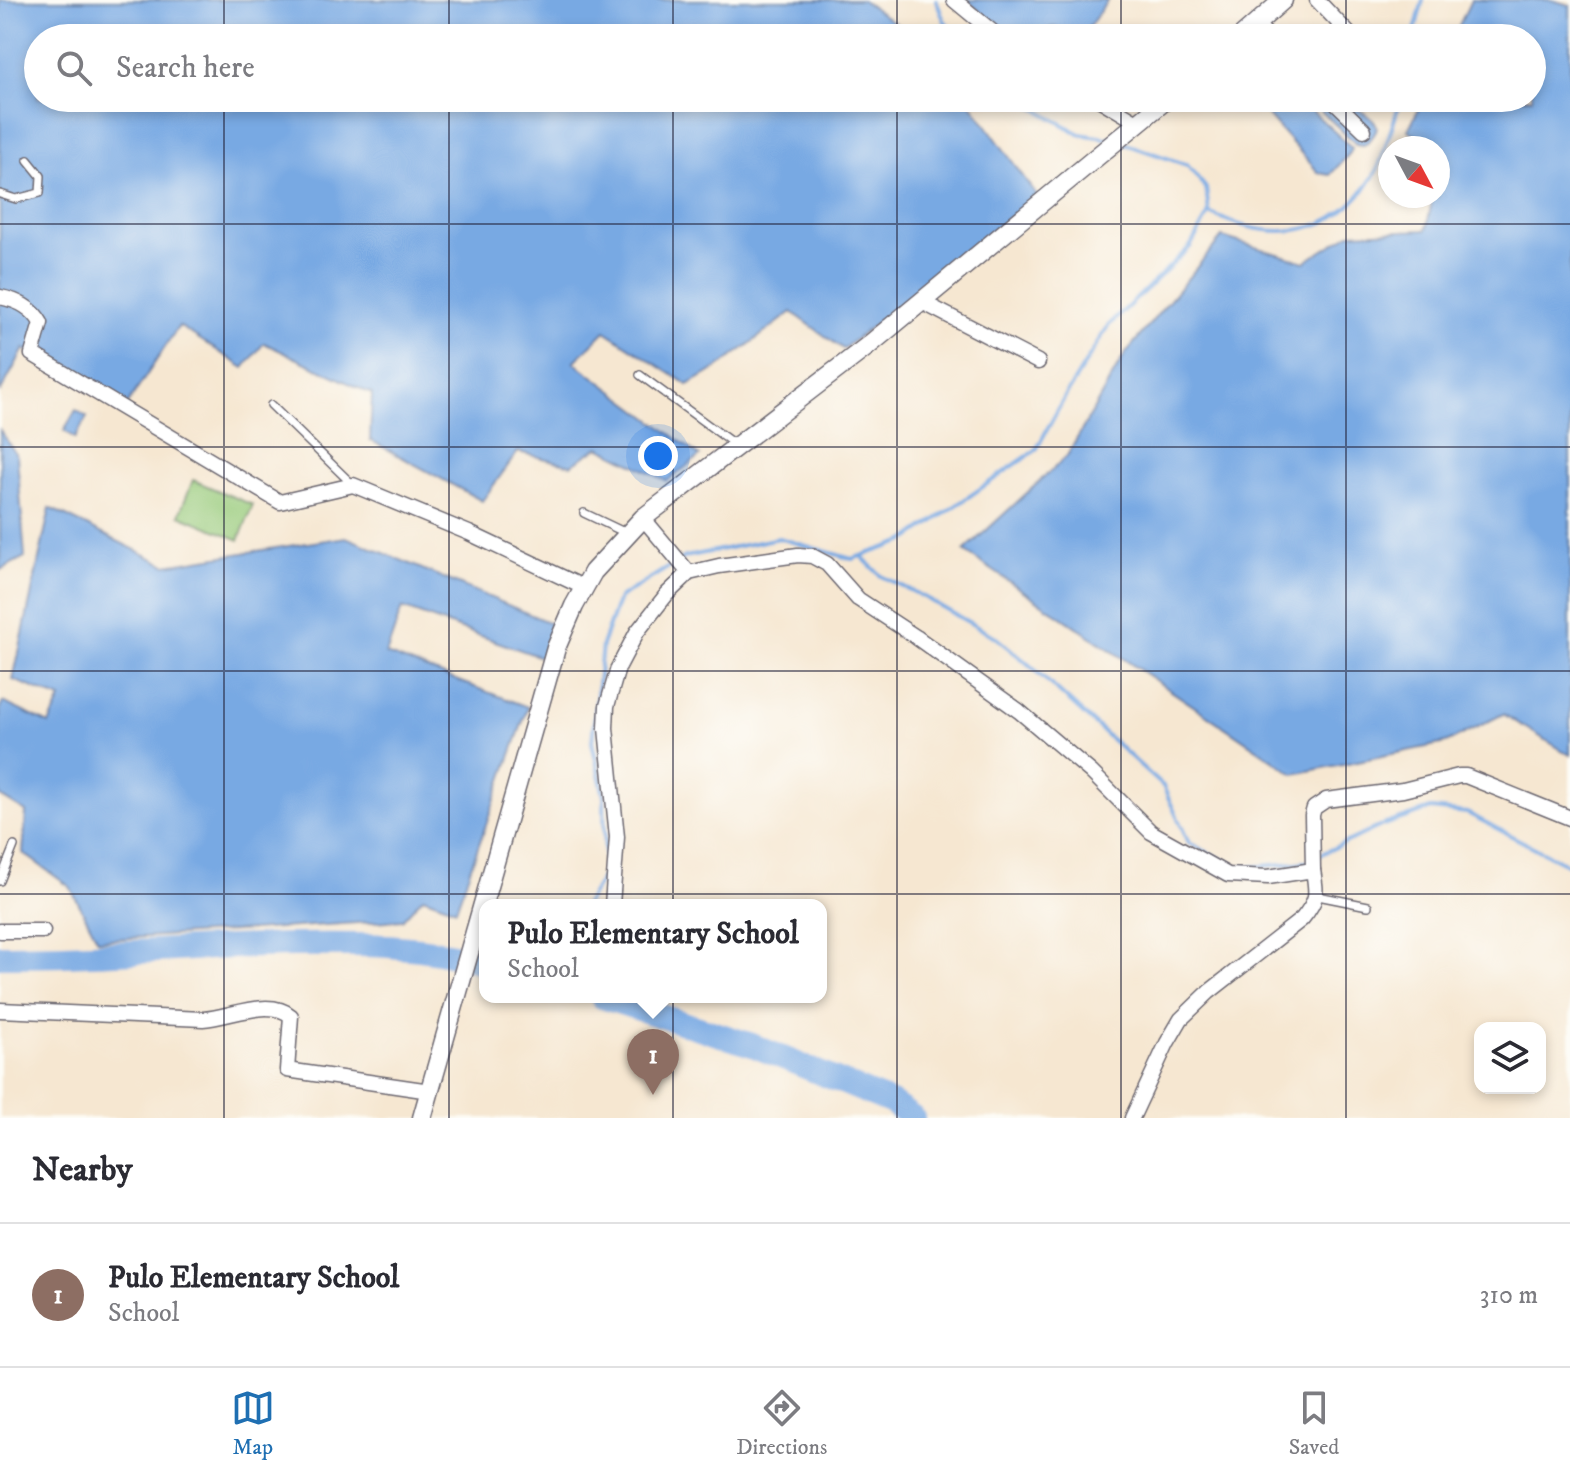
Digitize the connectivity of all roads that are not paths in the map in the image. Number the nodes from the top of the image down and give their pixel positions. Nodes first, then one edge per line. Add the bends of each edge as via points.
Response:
1 (954, 0) edge
2 (1283, 0) edge
3 (1317, 0) edge
4 (983, 24) edge
5 (1256, 24) edge
6 (1340, 24) edge
7 (1115, 112) edge
8 (1152, 112) edge
9 (1345, 112) edge
10 (1134, 127) junction
11 (1364, 130) dead end
12 (28, 160) dead end
13 (0, 194) edge
14 (0, 297) edge
15 (922, 302) junction
16 (1038, 362) dead end
17 (640, 375) dead end
18 (271, 405) dead end
19 (736, 446) junction
20 (353, 485) junction
21 (584, 513) dead end
22 (643, 518) junction
23 (628, 534) junction
24 (685, 568) junction
25 (583, 587) junction
26 (1570, 818) edge
27 (14, 846) dead end
28 (1313, 870) junction
29 (0, 881) edge
30 (1318, 896) junction
31 (484, 899) edge
32 (612, 899) edge
33 (1368, 906) dead end
34 (479, 915) edge
35 (0, 931) edge
36 (43, 931) dead end
37 (0, 1010) edge
38 (430, 1091) junction
39 (422, 1118) edge
40 (1132, 1118) edge

1 - 4 street
2 - 5 main road
3 - 6 street
7 - 10 street
8 - 10 main road
9 - 11 street
10 - 15 main road
12 - 13 lane via 41,176 40,193 16,199
14 - 20 street via 27,308 41,323 32,354 280,502
15 - 16 street
15 - 19 main road
17 - 19 lane
18 - 20 lane
19 - 22 main road
20 - 25 street
21 - 23 lane
22 - 23 main road
22 - 24 street
23 - 25 main road
24 - 28 street via 798,555 820,560 858,599 1019,711 1151,832 1228,875 1268,877
24 - 32 street via 637,632 618,668 607,706 617,837
25 - 31 main road via 556,648
26 - 28 street via 1466,776 1326,800 1312,815
27 - 29 lane
28 - 30 street
30 - 33 lane
30 - 40 street via 1302,919 1181,1019
34 - 38 main road
35 - 36 street
37 - 38 street via 203,1019 253,1009 283,1011 291,1016 287,1070
38 - 39 main road

